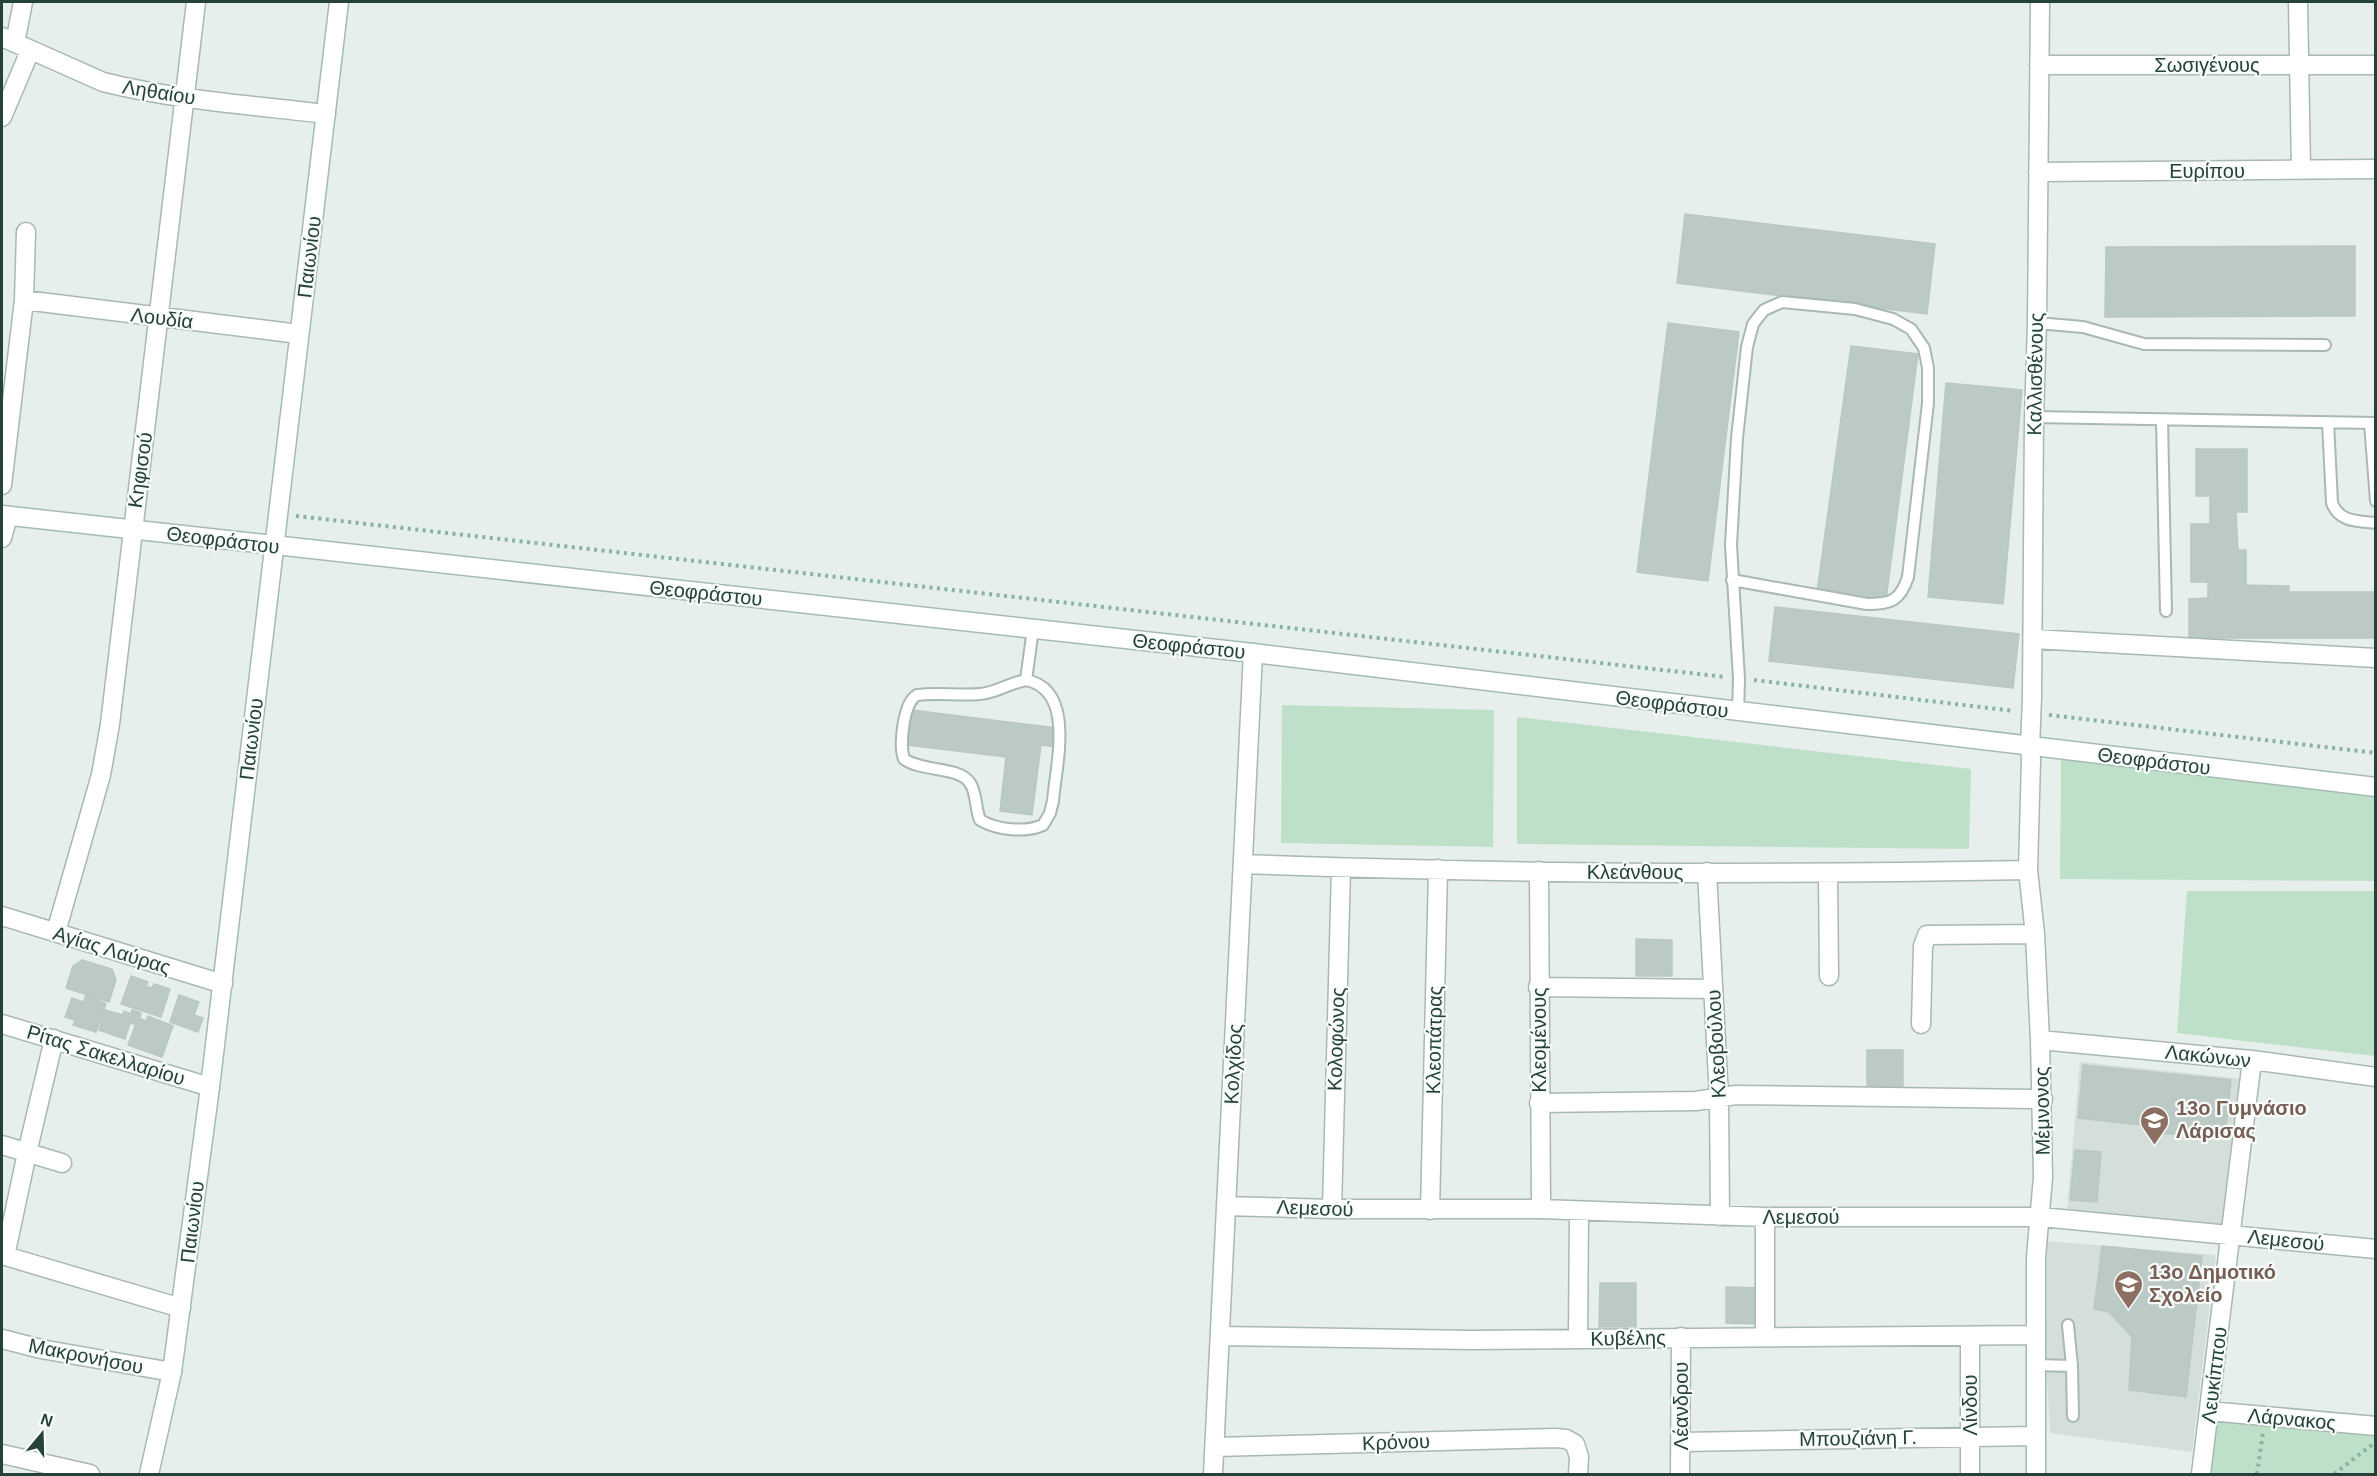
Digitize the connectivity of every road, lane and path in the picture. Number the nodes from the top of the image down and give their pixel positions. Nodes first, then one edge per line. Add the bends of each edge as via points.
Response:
1 (23, 2) edge
2 (196, 2) edge
3 (339, 2) edge
4 (2040, 2) edge
5 (2298, 2) edge
6 (15, 44) edge
7 (2040, 65) junction
8 (2299, 65) junction
9 (2376, 65) edge
10 (185, 97) junction
11 (326, 114) junction
12 (2, 117) edge
13 (2301, 170) junction
14 (2376, 170) edge
15 (2038, 172) junction
16 (26, 232) dead end
17 (24, 300) junction
18 (158, 317) junction
19 (2037, 323) junction
20 (300, 334) junction
21 (2325, 345) dead end
22 (2034, 417) junction
23 (2162, 420) junction
24 (2328, 422) junction
25 (2373, 423) edge
26 (2, 485) edge
27 (2376, 501) edge
28 (278, 514) junction
29 (5, 516) edge
30 (2376, 523) edge
31 (132, 530) junction
32 (2, 538) edge
33 (274, 546) junction
34 (1732, 580) junction
35 (2166, 611) dead end
36 (1033, 629) junction
37 (2033, 639) junction
38 (1253, 653) junction
39 (2376, 658) edge
40 (1739, 679) junction
41 (1026, 681) junction
42 (1738, 712) junction
43 (2032, 713) junction
44 (2030, 747) junction
45 (2376, 753) edge
46 (2376, 787) edge
47 (1243, 864) junction
48 (1341, 868) junction
49 (1438, 869) junction
50 (2028, 870) junction
51 (1539, 871) junction
52 (1707, 872) junction
53 (1828, 874) junction
54 (2, 916) edge
55 (56, 933) junction
56 (2035, 934) junction
57 (1829, 976) dead end
58 (222, 984) junction
59 (1538, 987) junction
60 (1713, 989) junction
61 (2, 1024) edge
62 (1921, 1024) dead end
63 (54, 1039) junction
64 (2040, 1040) junction
65 (2252, 1060) junction
66 (2376, 1077) edge
67 (210, 1087) junction
68 (1719, 1098) junction
69 (2043, 1099) junction
70 (1539, 1102) junction
71 (2, 1145) edge
72 (27, 1152) junction
73 (62, 1163) dead end
74 (1226, 1206) junction
75 (1332, 1209) junction
76 (1541, 1209) junction
77 (1430, 1210) junction
78 (1579, 1211) junction
79 (1720, 1216) junction
80 (2041, 1216) junction
81 (1765, 1217) junction
82 (2231, 1234) junction
83 (2376, 1249) edge
84 (3, 1256) edge
85 (181, 1308) junction
86 (2068, 1325) dead end
87 (2036, 1335) junction
88 (1220, 1336) junction
89 (1970, 1336) junction
90 (1681, 1337) junction
91 (1765, 1337) junction
92 (2, 1339) edge
93 (1578, 1339) junction
94 (2036, 1365) junction
95 (2072, 1366) junction
96 (172, 1372) junction
97 (2209, 1411) junction
98 (2073, 1416) dead end
99 (2265, 1416) junction
100 (2376, 1426) edge
101 (1970, 1436) junction
102 (2036, 1436) junction
103 (1681, 1442) junction
104 (2376, 1442) edge
105 (1215, 1447) junction
106 (2, 1454) edge
107 (90, 1474) edge
108 (149, 1474) edge
109 (1213, 1474) edge
110 (1578, 1474) edge
111 (1680, 1474) edge
112 (1970, 1474) edge
113 (2036, 1474) edge
114 (2201, 1474) edge
115 (2257, 1474) edge
116 (2334, 1474) edge

1 - 6 street
2 - 10 street, Κηφισού
3 - 11 street, Παιωνίου
4 - 7 street, Καλλισθένους
5 - 8 street
6 - 10 street, Ληθαίου via 103,82
6 - 12 street
7 - 8 street, Σωσιγένους
7 - 15 street, Καλλισθένους
8 - 9 street, Σωσιγένους
8 - 13 street
10 - 11 street, Ληθαίου
10 - 18 street, Κηφισού
11 - 20 street, Παιωνίου
13 - 14 street, Ευρίπου
13 - 15 street, Ευρίπου
15 - 19 street, Καλλισθένους
16 - 17 street
17 - 18 street, Λουδία
17 - 26 street
18 - 20 street, Λουδία
18 - 31 street, Κηφισού
19 - 21 lane via 2083,327 2144,344
19 - 22 street, Καλλισθένους
20 - 28 street, Παιωνίου
22 - 23 lane
22 - 37 street, Καλλισθένους
23 - 24 lane
23 - 35 lane
24 - 25 lane
24 - 30 lane via 2334,510 2348,520
25 - 27 lane
28 - 33 street, Παιωνίου
28 - 40 path
29 - 31 street, Θεοφράστου
29 - 32 street
31 - 33 street, Θεοφράστου
31 - 55 street, Κηφισού via 103,767
33 - 36 street, Θεοφράστου
33 - 58 street, Παιωνίου
34 - 34 lane via 1867,604 1895,600 1903,591 1908,577 1928,403 1924,348 1911,329 1893,319 1855,309 1782,302 1764,310 1753,324 1737,438
34 - 40 lane
36 - 38 street, Θεοφράστου
36 - 41 lane
37 - 39 street
37 - 43 street, Καλλισθένους
38 - 42 street, Θεοφράστου
38 - 47 street, Κολχίδος
40 - 42 lane
40 - 43 path
41 - 41 lane via 1044,687 1057,708 1053,801 1043,825 1025,830 996,827 980,820 973,790 963,776 904,759 907,708 917,695 978,694
42 - 44 street, Θεοφράστου
43 - 44 street, Καλλισθένους
43 - 45 path
44 - 46 street, Θεοφράστου
44 - 50 street, Μέμνονος
47 - 48 street, Κλεάνθους
47 - 74 street, Κολχίδος
48 - 49 street, Κλεάνθους
48 - 75 street, Κολοφώνος
49 - 51 street, Κλεάνθους
49 - 77 street, Κλεοπάτρας
50 - 53 street, Κλεάνθους
50 - 56 street, Μέμνονος
51 - 52 street, Κλεάνθους
51 - 59 street, Κλεομένους
52 - 53 street, Κλεάνθους
52 - 60 street, Κλεοβούλου
53 - 57 street
54 - 55 street, Αγίας Λαύρας
55 - 58 street, Αγίας Λαύρας
56 - 62 street via 1927,935 1923,946
56 - 64 street, Μέμνονος
58 - 67 street, Παιωνίου
59 - 60 street
59 - 70 street, Κλεομένους
60 - 68 street, Κλεοβούλου
61 - 63 street, Ρίτας Σακελλαρίου
63 - 67 street, Ρίτας Σακελλαρίου
63 - 72 street
64 - 65 street, Λακώνων
64 - 69 street, Μέμνονος
65 - 66 street, Λακώνων
65 - 82 street, Λευκίππου
67 - 85 street, Παιωνίου
68 - 69 street via 1736,1095
68 - 70 street
68 - 79 street, Κλεοβούλου
69 - 80 street, Μέμνονος
70 - 76 street, Κλεομένους
71 - 72 street
72 - 73 street
72 - 84 street
74 - 75 street, Λεμεσού
74 - 88 street, Κολχίδος
75 - 77 street, Λεμεσού
76 - 77 street, Λεμεσού
76 - 78 street, Λεμεσού
78 - 79 street, Λεμεσού
78 - 93 street
79 - 81 street, Λεμεσού
80 - 81 street, Λεμεσού
80 - 82 street, Λεμεσού
80 - 87 street, Μέμνονος
81 - 91 street
82 - 83 street, Λεμεσού
82 - 97 street, Λευκίππου
84 - 85 street
85 - 96 street, Παιωνίου
86 - 95 lane
87 - 89 street, Κυβέλης
87 - 94 street, Μέμνονος
88 - 93 street, Κυβέλης
88 - 105 street, Κολχίδος
89 - 91 street, Κυβέλης
89 - 101 street, Λίνδου
90 - 91 street, Κυβέλης
90 - 93 street, Κυβέλης
90 - 103 street, Λέανδρου
92 - 96 street, Μακρονήσου
94 - 95 lane
94 - 102 street, Μέμνονος
95 - 98 lane
96 - 108 street, Παιωνίου
97 - 99 street, Λάρνακος
97 - 114 street, Λευκίππου
99 - 100 street, Λάρνακος
99 - 115 path
101 - 102 street, Μπουζιάνη Γ.
101 - 103 street, Μπουζιάνη Γ.
101 - 112 street, Λίνδου
102 - 113 street, Μέμνονος
103 - 111 street, Λέανδρου
104 - 116 path
105 - 109 street, Κολχίδος
105 - 110 street, Κρόνου via 1557,1438 1575,1444
106 - 107 street

